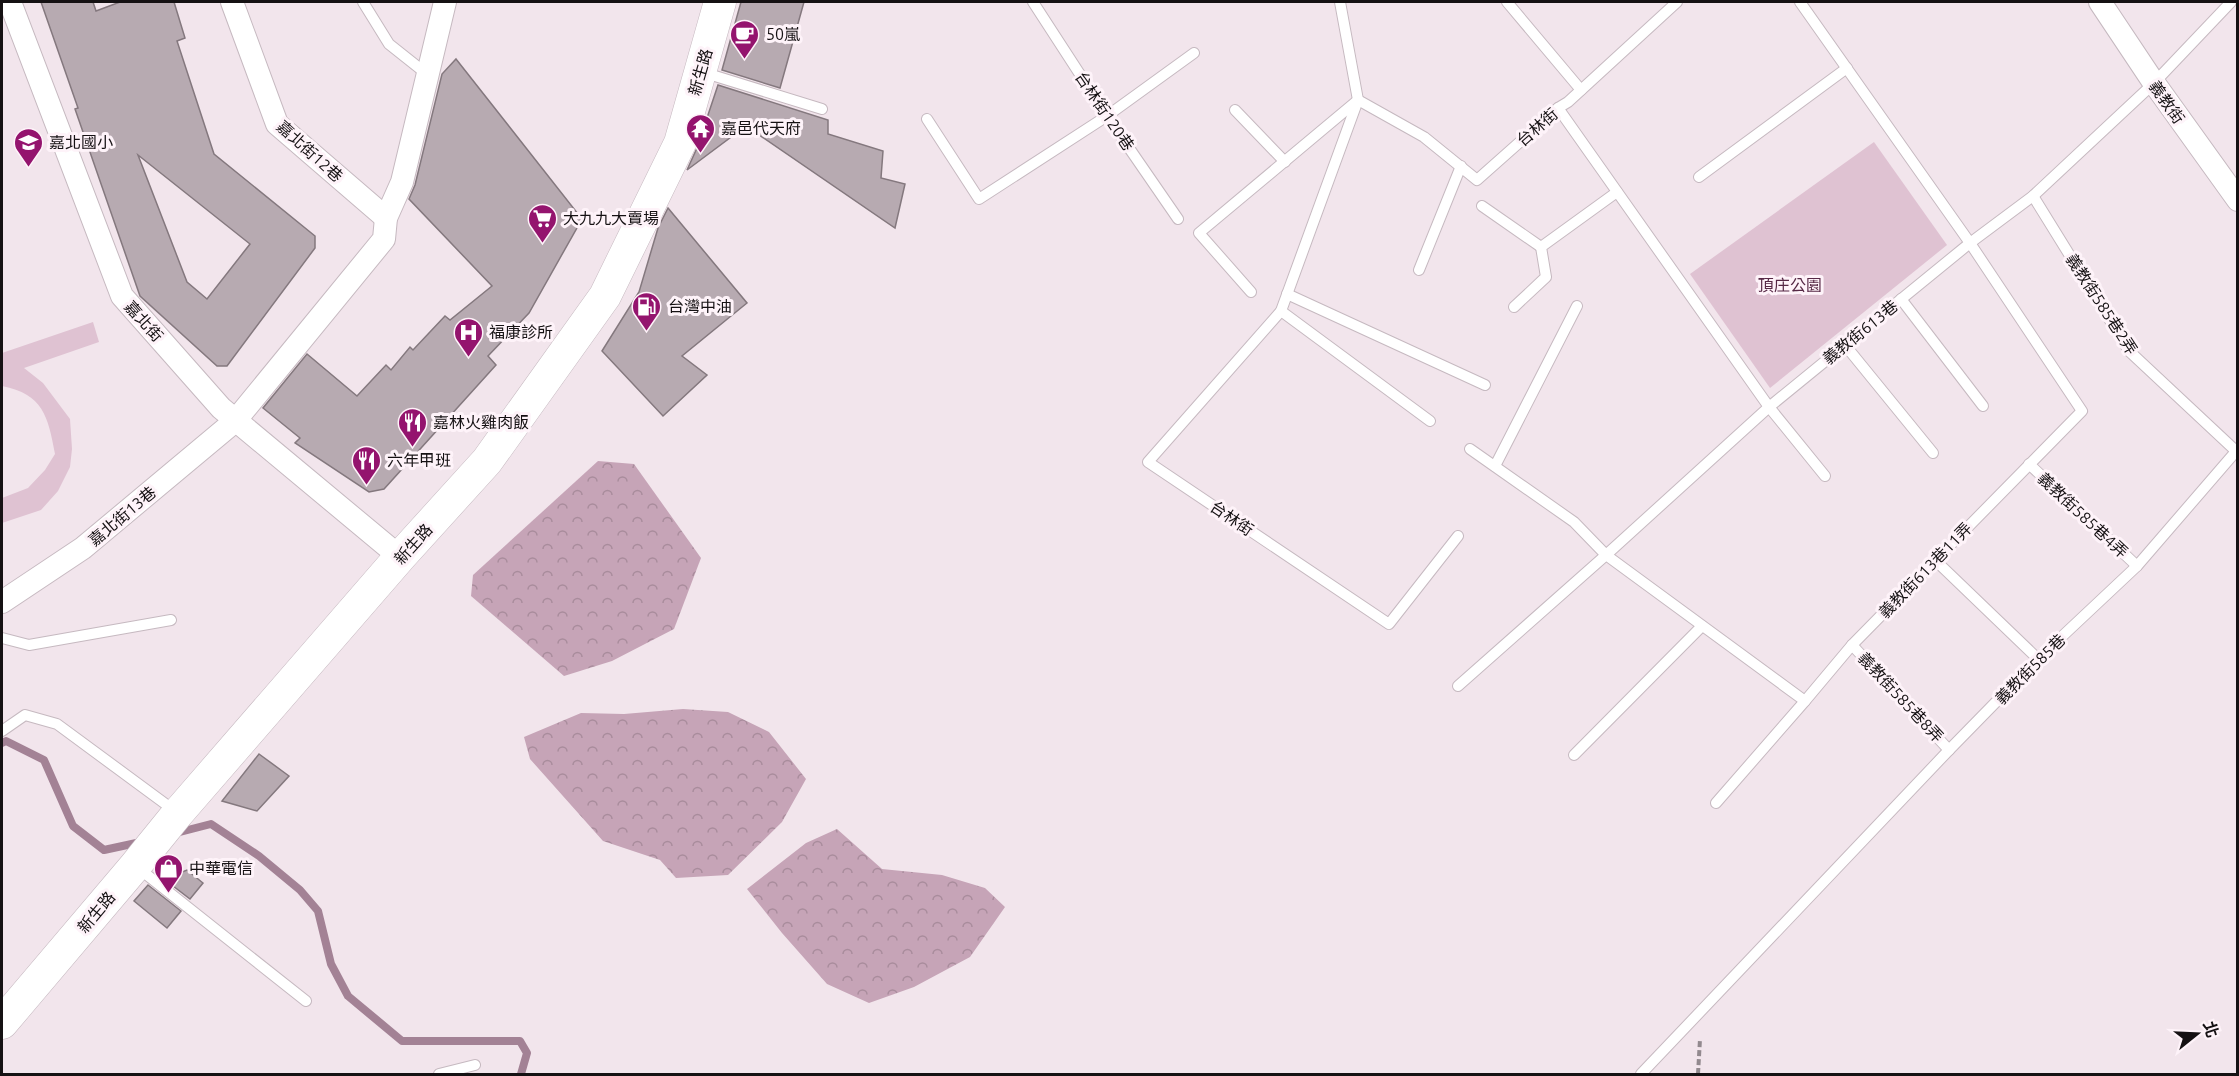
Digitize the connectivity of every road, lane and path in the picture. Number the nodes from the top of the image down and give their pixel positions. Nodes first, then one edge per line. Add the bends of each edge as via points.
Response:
1 (10, 2) edge
2 (232, 2) edge
3 (363, 2) edge
4 (445, 2) edge
5 (720, 2) edge
6 (1033, 2) edge
7 (1341, 2) edge
8 (1507, 2) edge
9 (1677, 2) edge
10 (1800, 2) edge
11 (2100, 2) edge
12 (2231, 2) edge
13 (1194, 53) dead end
14 (1846, 68) junction
15 (701, 71) junction
16 (428, 75) junction
17 (2154, 83) junction
18 (1581, 90) junction
19 (1358, 100) junction
20 (1558, 108) junction
21 (822, 110) dead end
22 (1235, 110) dead end
23 (1107, 116) junction
24 (927, 119) dead end
25 (1285, 162) junction
26 (1461, 166) junction
27 (1699, 177) dead end
28 (1617, 192) junction
29 (2033, 196) junction
30 (2238, 200) edge
31 (1482, 206) dead end
32 (386, 218) junction
33 (1178, 219) dead end
34 (1970, 243) junction
35 (1541, 247) junction
36 (1419, 270) dead end
37 (1251, 292) dead end
38 (1287, 294) junction
39 (1901, 299) junction
40 (1514, 306) dead end
41 (1577, 306) dead end
42 (1281, 311) junction
43 (1845, 345) junction
44 (1485, 385) dead end
45 (1768, 406) junction
46 (1983, 406) dead end
47 (236, 420) junction
48 (1430, 421) dead end
49 (1470, 449) dead end
50 (2236, 450) edge
51 (1933, 453) dead end
52 (2030, 464) junction
53 (1495, 466) junction
54 (1825, 476) dead end
55 (1458, 536) dead end
56 (1606, 555) junction
57 (400, 557) junction
58 (1935, 560) junction
59 (2137, 566) junction
60 (2, 602) edge
61 (171, 620) dead end
62 (1702, 626) junction
63 (2, 638) edge
64 (1852, 645) junction
65 (2038, 659) junction
66 (1458, 686) dead end
67 (1805, 701) junction
68 (2, 731) edge
69 (1949, 750) junction
70 (1574, 755) dead end
71 (1716, 802) dead end
72 (178, 813) junction
73 (135, 866) junction
74 (306, 1001) dead end
75 (1701, 1013) junction
76 (2, 1023) edge
77 (475, 1065) dead end
78 (439, 1074) edge
79 (1641, 1074) edge
80 (1698, 1074) edge

1 - 47 street, 嘉北街 via 122,296
2 - 32 street, 嘉北街12巷 via 277,124
3 - 16 lane via 389,44
4 - 16 street
5 - 15 street, 新生路
6 - 23 lane, 台林街120巷
7 - 19 lane, 台林街
8 - 18 lane
9 - 18 lane, 台林街
10 - 14 lane
11 - 17 street, 義教街
12 - 17 lane, 義教街613巷
13 - 23 lane
14 - 27 lane
14 - 34 lane
15 - 21 lane
15 - 57 street, 新生路 via 680,143 605,296 487,461
16 - 32 street via 402,182
17 - 29 lane, 義教街613巷
17 - 30 street, 義教街
18 - 20 lane, 台林街
19 - 25 lane
19 - 26 lane, 台林街 via 1424,136
19 - 38 lane, 台林街
20 - 26 lane, 台林街 via 1477,180
20 - 28 lane
22 - 25 lane
23 - 24 lane via 979,199
23 - 33 lane, 台林街120巷
25 - 37 lane via 1199,233
26 - 36 lane
28 - 35 lane
28 - 45 lane
29 - 34 lane, 義教街613巷
29 - 50 lane, 義教街585巷2弄 via 2129,351
31 - 35 lane
32 - 47 street via 384,239
34 - 39 lane, 義教街613巷
34 - 52 lane, 義教街613巷11弄 via 2082,411
35 - 40 lane via 1546,277
38 - 42 lane, 台林街
38 - 44 lane
39 - 43 lane, 義教街613巷
39 - 46 lane
41 - 53 lane
42 - 48 lane
42 - 55 lane, 台林街 via 1148,462 1389,624
43 - 45 lane, 義教街613巷
43 - 51 lane
45 - 54 lane
45 - 56 lane, 義教街613巷
47 - 57 street, 嘉北街
47 - 60 street, 嘉北街13巷 via 82,548
49 - 53 lane
50 - 59 lane, 義教街585巷
52 - 58 lane, 義教街613巷11弄
52 - 59 lane, 義教街585巷4弄
53 - 56 lane via 1574,522
56 - 62 lane
56 - 66 lane, 義教街613巷
57 - 72 street, 新生路
58 - 64 lane, 義教街613巷11弄
58 - 65 lane
59 - 65 lane, 義教街585巷
61 - 63 lane via 29,645
62 - 67 lane
62 - 70 lane
64 - 67 lane, 義教街613巷11弄
64 - 69 lane, 義教街585巷8弄
65 - 69 lane, 義教街585巷
67 - 71 lane, 義教街613巷11弄
68 - 72 lane via 25,715 57,724
69 - 75 lane, 義教街585巷
72 - 73 street, 新生路
73 - 74 lane
73 - 76 street, 新生路
75 - 79 lane, 義教街585巷
75 - 80 path
77 - 78 lane

